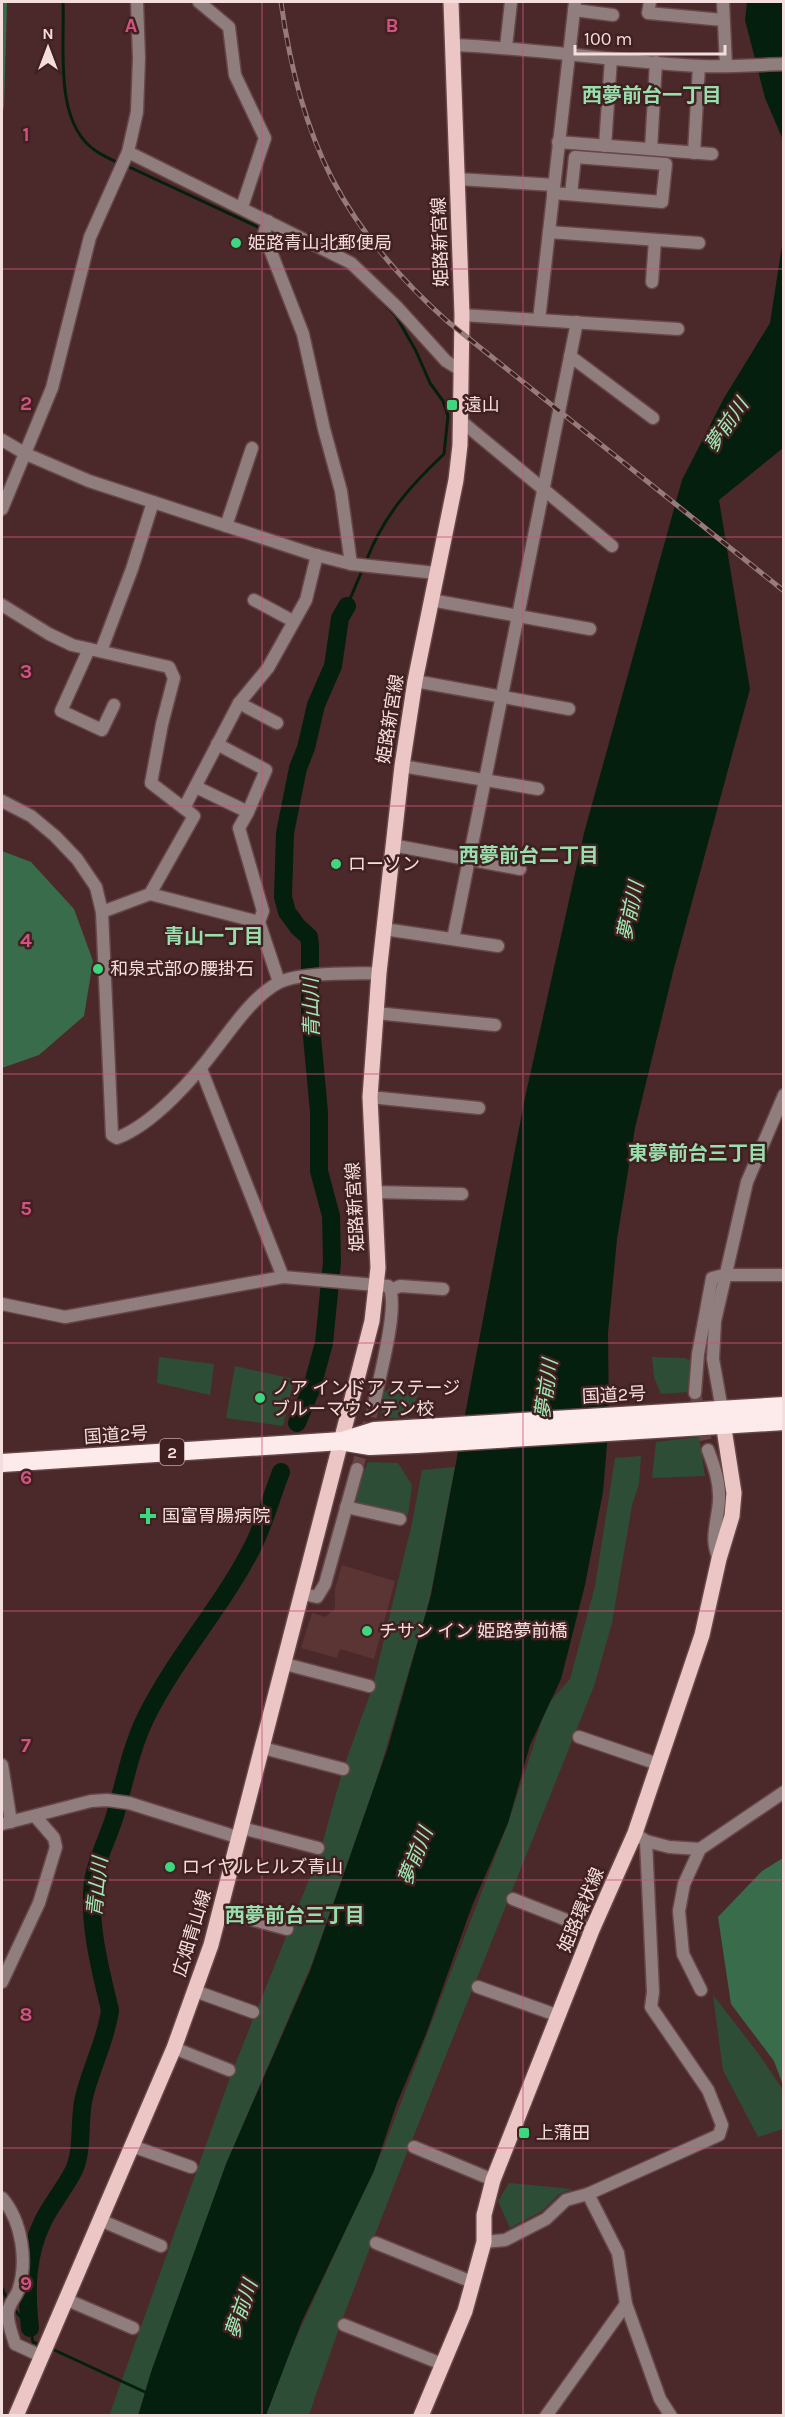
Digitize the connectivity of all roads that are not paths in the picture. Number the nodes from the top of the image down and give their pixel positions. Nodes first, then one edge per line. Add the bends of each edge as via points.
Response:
1 (137, 2) edge
2 (199, 2) edge
3 (451, 2) edge
4 (511, 2) edge
5 (650, 2) edge
6 (723, 2) edge
7 (574, 6) edge
8 (613, 15) dead end
9 (723, 20) junction
10 (453, 45) junction
11 (506, 47) junction
12 (568, 54) junction
13 (611, 60) junction
14 (657, 62) junction
15 (783, 64) edge
16 (699, 66) junction
17 (730, 67) junction
18 (558, 142) junction
19 (605, 146) junction
20 (651, 149) junction
21 (694, 153) junction
22 (711, 154) dead end
23 (127, 156) junction
24 (458, 179) junction
25 (553, 189) junction
26 (571, 194) dead end
27 (242, 207) junction
28 (268, 221) junction
29 (549, 232) junction
30 (655, 240) junction
31 (699, 243) dead end
32 (652, 282) dead end
33 (462, 315) junction
34 (539, 320) junction
35 (577, 322) junction
36 (678, 329) dead end
37 (570, 356) junction
38 (462, 371) junction
39 (653, 418) dead end
40 (461, 421) junction
41 (2, 440) edge
42 (252, 448) dead end
43 (26, 454) junction
44 (544, 491) junction
45 (153, 502) junction
46 (2, 509) edge
47 (226, 526) junction
48 (612, 546) dead end
49 (317, 555) junction
50 (351, 564) junction
51 (436, 573) junction
52 (254, 600) dead end
53 (431, 600) junction
54 (2, 605) edge
55 (518, 616) junction
56 (293, 621) junction
57 (590, 628) dead end
58 (95, 650) junction
59 (415, 681) junction
60 (502, 696) junction
61 (239, 703) junction
62 (114, 705) dead end
63 (569, 709) dead end
64 (277, 723) dead end
65 (217, 744) junction
66 (402, 766) junction
67 (484, 780) junction
68 (196, 787) junction
69 (538, 789) dead end
70 (2, 801) edge
71 (184, 808) junction
72 (248, 812) junction
73 (392, 845) junction
74 (470, 860) junction
75 (520, 869) dead end
76 (150, 894) junction
77 (102, 912) junction
78 (259, 922) junction
79 (384, 929) junction
80 (453, 939) junction
81 (498, 946) dead end
82 (379, 973) junction
83 (279, 982) junction
84 (376, 1013) junction
85 (495, 1024) dead end
86 (201, 1069) junction
87 (783, 1095) edge
88 (370, 1097) junction
89 (478, 1108) dead end
90 (373, 1192) junction
91 (462, 1194) dead end
92 (724, 1275) junction
93 (783, 1275) edge
94 (283, 1277) junction
95 (384, 1287) junction
96 (443, 1289) dead end
97 (2, 1304) edge
98 (694, 1393) tunnel mouth
99 (374, 1404) tunnel mouth
100 (783, 1406) edge
101 (723, 1417) junction
102 (783, 1420) edge
103 (342, 1441) junction
104 (708, 1450) tunnel mouth
105 (2, 1463) edge
106 (357, 1469) tunnel mouth
107 (346, 1507) junction
108 (400, 1519) dead end
109 (719, 1559) junction
110 (303, 1594) junction
111 (285, 1664) junction
112 (369, 1686) dead end
113 (579, 1737) dead end
114 (263, 1748) junction
115 (658, 1764) junction
116 (2, 1765) edge
117 (343, 1769) dead end
118 (783, 1792) edge
119 (35, 1816) junction
120 (6, 1823) edge
121 (241, 1833) junction
122 (640, 1837) junction
123 (318, 1848) dead end
124 (700, 1849) junction
125 (513, 1899) dead end
126 (220, 1911) junction
127 (287, 1929) dead end
128 (592, 1930) junction
129 (2, 1982) edge
130 (478, 1987) dead end
131 (701, 1990) dead end
132 (195, 1991) junction
133 (253, 2012) dead end
134 (559, 2016) junction
135 (174, 2048) junction
136 (229, 2070) dead end
137 (132, 2146) junction
138 (414, 2148) dead end
139 (191, 2167) dead end
140 (492, 2180) junction
141 (588, 2194) junction
142 (2, 2198) edge
143 (100, 2220) junction
144 (484, 2242) junction
145 (376, 2243) dead end
146 (161, 2246) dead end
147 (472, 2282) junction
148 (65, 2299) junction
149 (626, 2304) junction
150 (344, 2325) dead end
151 (134, 2328) dead end
152 (42, 2354) junction
153 (442, 2364) junction
154 (16, 2415) edge
155 (421, 2415) edge
156 (546, 2415) edge
157 (671, 2415) edge

1 - 23 street via 137,112
2 - 27 street via 229,27 235,75 265,138
3 - 10 main road, 姫路新宮線
4 - 11 street
5 - 9 street via 648,13
6 - 9 street
7 - 8 street
7 - 12 street
9 - 17 street
10 - 11 street
10 - 24 main road, 姫路新宮線
11 - 12 street
12 - 13 street
12 - 18 street
13 - 14 street
13 - 19 street
14 - 16 street
14 - 20 street
15 - 17 street
16 - 17 street
16 - 21 street
18 - 19 street
18 - 25 street
19 - 20 street
20 - 21 street
21 - 22 street
23 - 27 street
23 - 43 street via 90,237 52,388
24 - 25 street
24 - 33 main road, 姫路新宮線
25 - 26 street via 662,202 666,164 575,157
25 - 29 street
27 - 28 street
28 - 38 street via 351,263 446,361
28 - 50 street via 264,234 303,334 340,491
29 - 30 street
29 - 34 street
30 - 31 street
30 - 32 street
33 - 34 street
33 - 38 main road, 姫路新宮線
34 - 35 street
35 - 36 street
35 - 37 street
37 - 39 street
37 - 44 street
38 - 40 main road, 姫路新宮線
40 - 44 street
40 - 51 main road, 姫路新宮線 via 456,480
41 - 43 street
42 - 47 street
43 - 45 street
43 - 46 street
44 - 48 street
44 - 55 street
45 - 47 street
45 - 58 street via 132,569
47 - 49 street
49 - 50 street
49 - 56 street via 306,600
50 - 51 street
51 - 53 main road, 姫路新宮線
52 - 56 street
53 - 55 street
53 - 59 main road, 姫路新宮線
54 - 58 street via 49,634
55 - 57 street
55 - 60 street
56 - 61 street via 268,668
58 - 62 street via 61,711 102,730
58 - 71 street via 169,667 174,678 151,783
59 - 60 street
59 - 66 main road, 姫路新宮線
60 - 63 street
60 - 67 street
61 - 64 street
61 - 65 street
65 - 68 street
65 - 72 street via 267,770
66 - 67 street
66 - 73 main road, 姫路新宮線
67 - 69 street
67 - 74 street
68 - 71 street
68 - 72 street
70 - 77 street via 31,816 77,860 96,887
71 - 76 street via 195,816
72 - 78 street via 239,828 263,911
73 - 74 street
73 - 79 main road, 姫路新宮線
74 - 75 street
74 - 80 street
76 - 77 street
76 - 78 street
77 - 86 street via 112,1135 117,1138 146,1123
78 - 83 street
79 - 80 street
79 - 82 main road, 姫路新宮線
80 - 81 street
82 - 83 street via 311,976
82 - 84 main road, 姫路新宮線
83 - 86 street via 237,1022
84 - 85 street
84 - 88 main road, 姫路新宮線
86 - 94 street
87 - 92 street via 747,1182
88 - 89 street
88 - 90 main road, 姫路新宮線
90 - 91 street
90 - 95 main road, 姫路新宮線
92 - 93 street
92 - 98 street via 712,1278
92 - 101 street via 713,1359
94 - 95 street
94 - 97 street via 65,1317
95 - 96 street
95 - 99 street via 390,1325
95 - 103 main road, 姫路新宮線
100 - 101 highway, 国道2号 / 2
101 - 102 highway, 国道2号 / 2
101 - 103 highway, 国道2号 / 2 via 418,1436 374,1431
101 - 109 main road, 姫路環状線 via 734,1493 732,1516
103 - 105 highway, 国道2号 / 2
103 - 110 main road, 広畑青山線
104 - 109 street via 717,1474 719,1500 713,1535
106 - 107 street
107 - 108 street
107 - 110 street via 325,1584 317,1597
109 - 115 main road, 姫路環状線 via 702,1635
110 - 111 main road, 広畑青山線
111 - 112 street
111 - 114 main road, 広畑青山線
113 - 115 street
114 - 117 street
114 - 121 main road, 広畑青山線
115 - 122 main road, 姫路環状線
116 - 120 street
118 - 124 street
119 - 120 street
119 - 121 street via 107,1800
119 - 129 street via 54,1838 56,1847 39,1903
121 - 123 street
121 - 126 main road, 広畑青山線
122 - 124 street via 669,1847
122 - 128 main road, 姫路環状線
122 - 141 street via 651,2007 708,2090 722,2125 719,2135
124 - 131 street via 684,1884 679,1911 683,1954
125 - 128 street
126 - 127 street
126 - 132 main road, 広畑青山線
128 - 134 main road, 姫路環状線
130 - 134 street
132 - 133 street
132 - 135 main road, 広畑青山線
134 - 140 main road, 姫路環状線
135 - 136 street
135 - 137 main road, 広畑青山線
137 - 139 street
137 - 143 main road, 広畑青山線
138 - 140 street
140 - 144 main road, 姫路環状線 via 484,2215
141 - 144 street via 566,2200 546,2219 505,2240
141 - 149 street via 618,2253
142 - 152 street via 22,2244 17,2293 8,2308 8,2319 15,2344
143 - 146 street
143 - 148 main road, 広畑青山線
144 - 147 main road, 姫路環状線
145 - 147 street
147 - 153 main road, 姫路環状線 via 465,2311
148 - 151 street
148 - 152 main road, 広畑青山線
149 - 156 street
149 - 157 street via 660,2399
150 - 153 street
152 - 154 main road, 広畑青山線
153 - 155 main road, 姫路環状線

